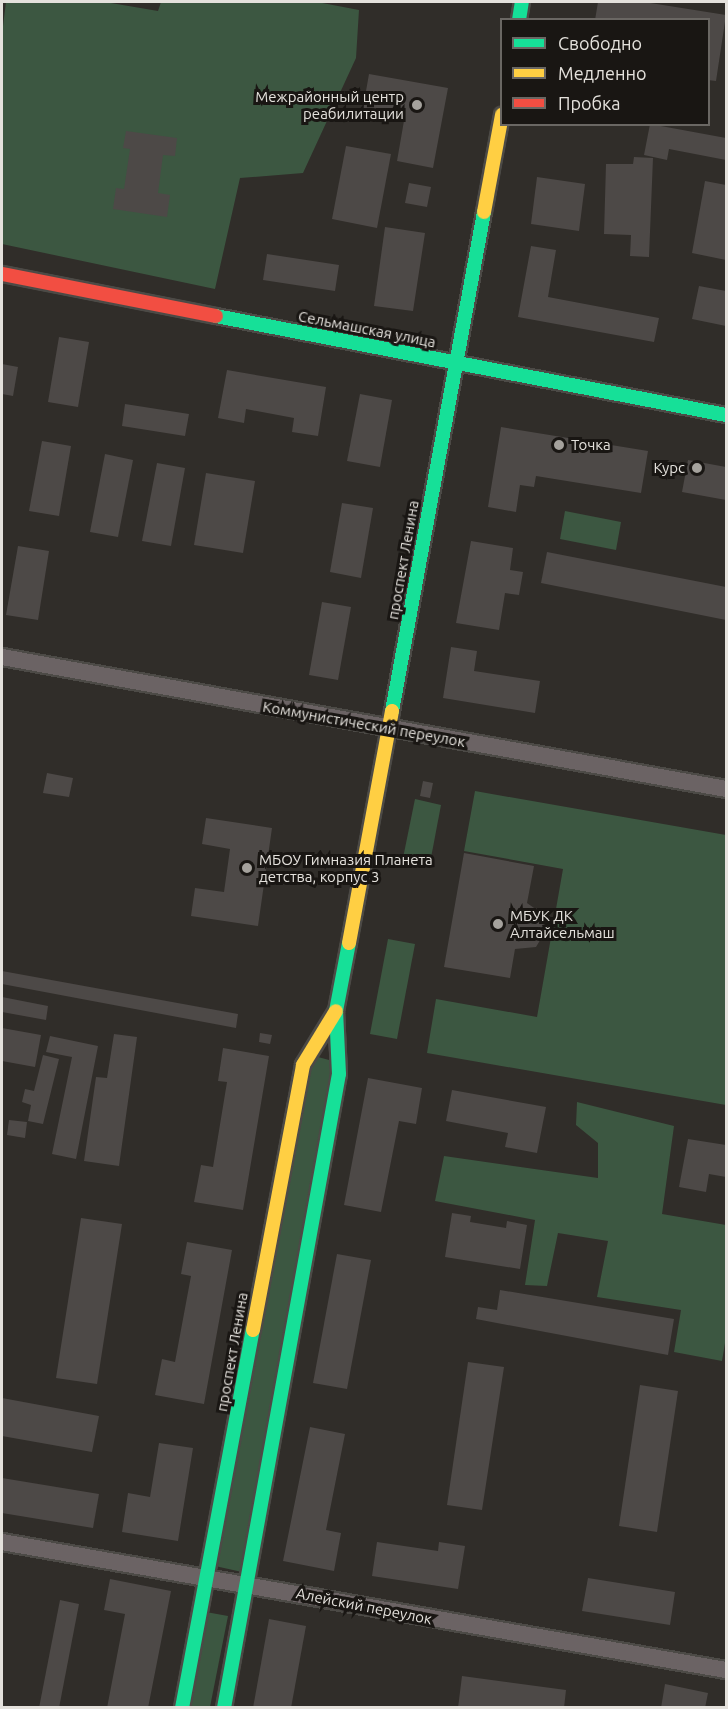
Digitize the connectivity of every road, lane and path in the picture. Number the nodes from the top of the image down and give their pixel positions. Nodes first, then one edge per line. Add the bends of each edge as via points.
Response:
1 (522, 2) edge
2 (519, 18) edge
3 (500, 121) edge
4 (2, 274) edge
5 (456, 363) junction
6 (726, 415) edge
7 (2, 657) edge
8 (388, 728) junction
9 (726, 789) edge
10 (336, 1011) junction
11 (308, 1058) junction
12 (339, 1066) junction
13 (2, 1542) edge
14 (209, 1575) junction
15 (246, 1582) junction
16 (726, 1670) edge
17 (182, 1707) edge
18 (224, 1707) edge

1 - 2 main road
3 - 5 main road, проспект Ленина
4 - 5 main road, Сельмашская улица
5 - 6 main road, Сельмашская улица
5 - 8 main road, проспект Ленина
7 - 8 street, Коммунистический переулок
8 - 9 street, Коммунистический переулок
8 - 10 main road, проспект Ленина
10 - 11 main road, проспект Ленина
10 - 12 main road, проспект Ленина
11 - 12 main road via 320,1056
11 - 14 main road, проспект Ленина via 271,1229
12 - 15 main road, проспект Ленина
13 - 14 street, Алейский переулок
14 - 15 street, Алейский переулок
14 - 17 main road, проспект Ленина
15 - 16 street, Алейский переулок
15 - 18 main road, проспект Ленина

